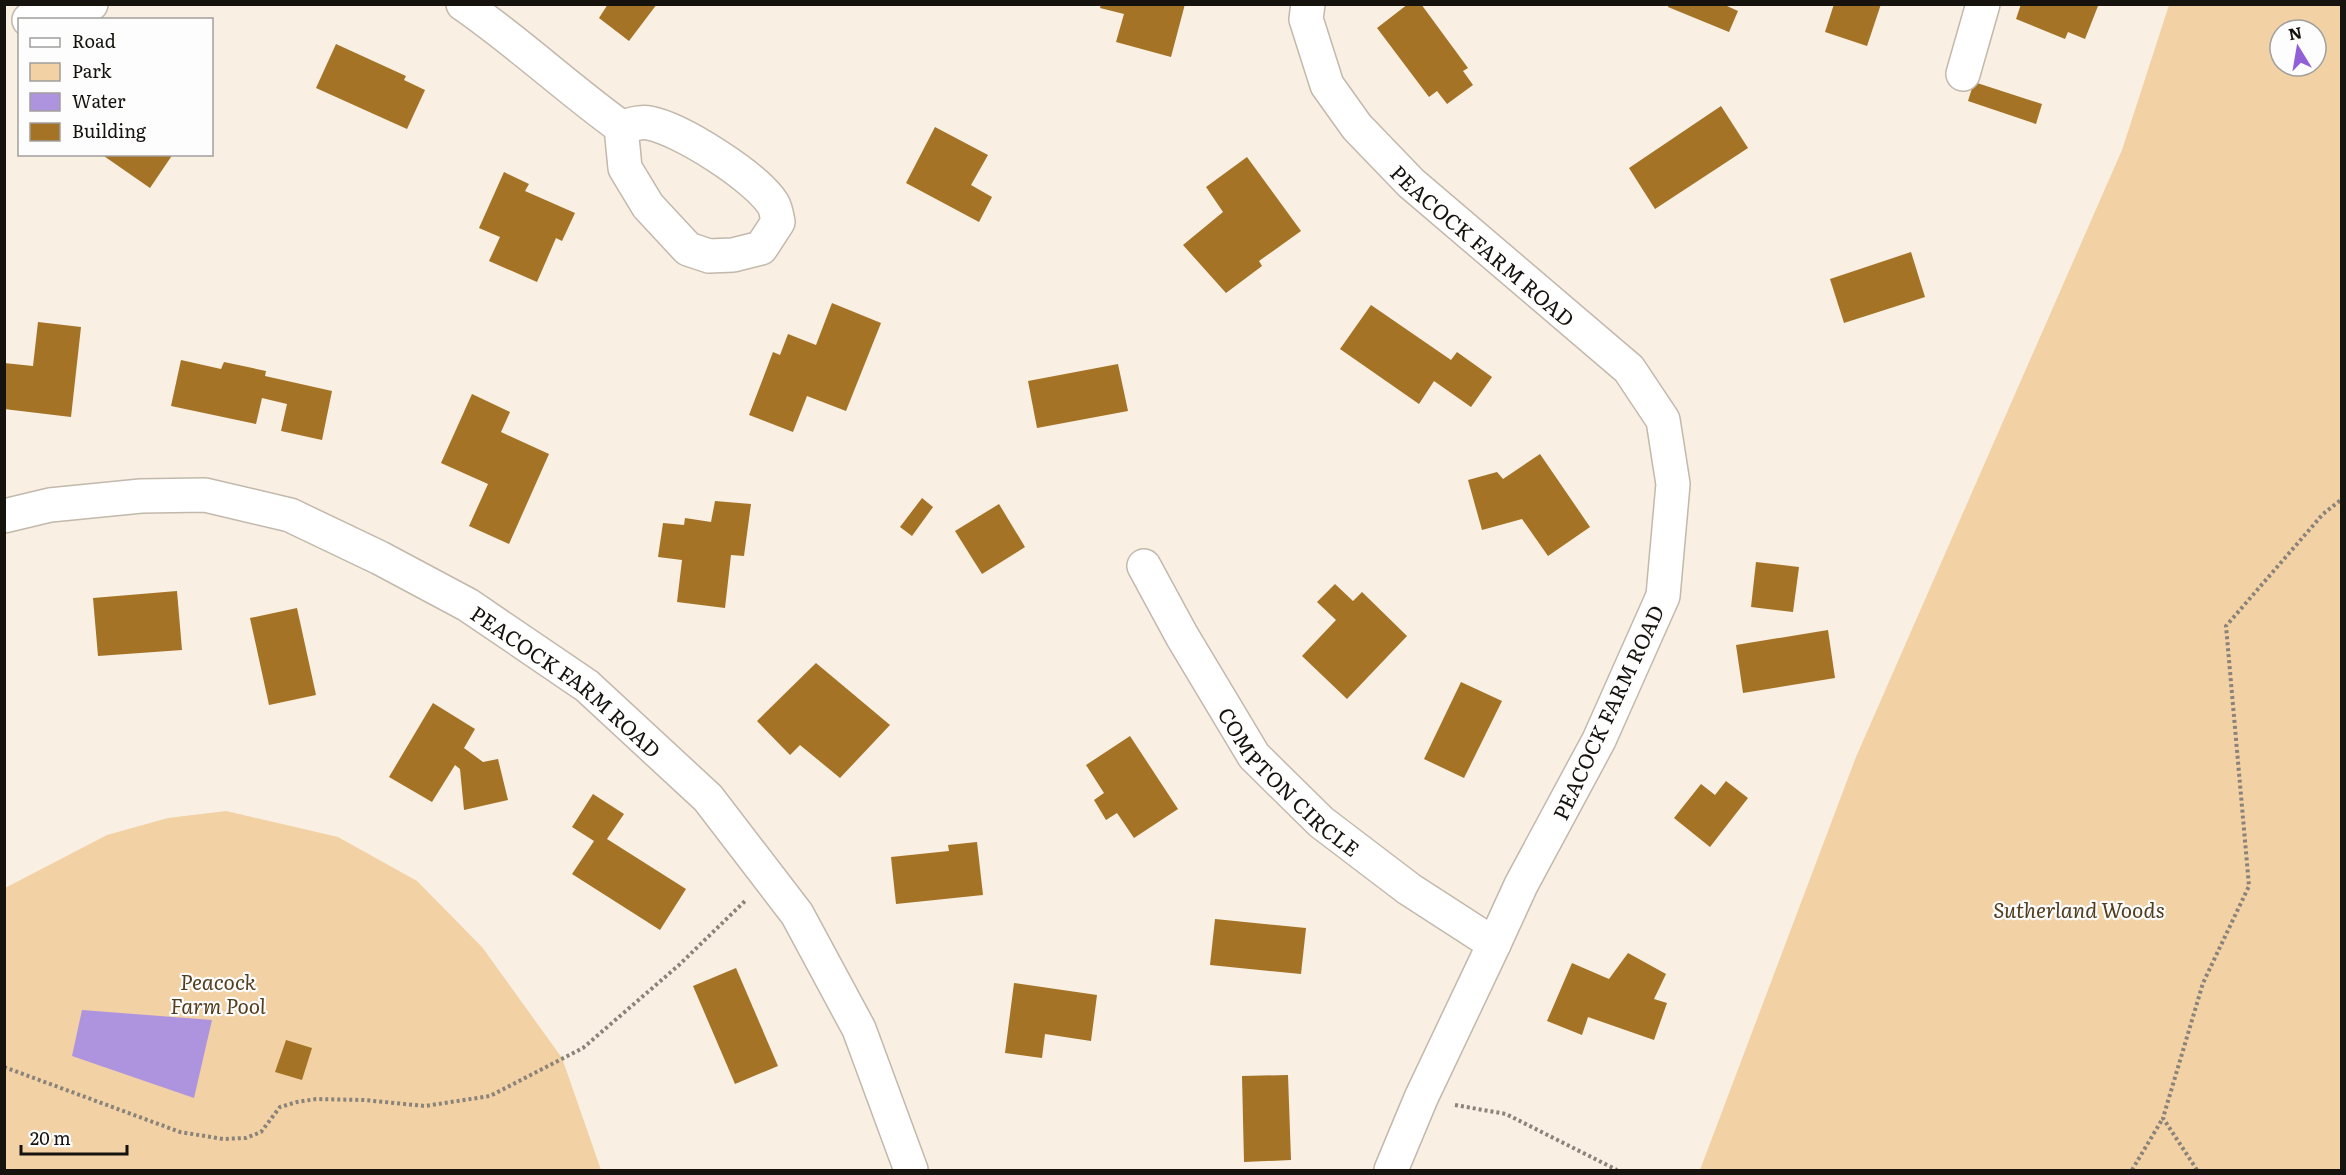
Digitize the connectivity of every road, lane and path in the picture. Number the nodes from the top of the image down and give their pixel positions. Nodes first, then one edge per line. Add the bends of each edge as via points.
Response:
1 (91, 4) edge
2 (463, 4) edge
3 (1308, 4) edge
4 (1983, 4) edge
5 (37, 18) edge
6 (18, 25) edge
7 (4, 33) edge
8 (1963, 74) dead end
9 (621, 127) junction
10 (2342, 499) edge
11 (4, 516) edge
12 (1144, 566) dead end
13 (769, 878) junction
14 (1494, 944) junction
15 (4, 1067) edge
16 (1421, 1098) junction
17 (2163, 1118) junction
18 (911, 1170) edge
19 (1391, 1170) edge
20 (1617, 1170) edge
21 (2132, 1170) edge
22 (2197, 1170) edge

1 - 5 street
2 - 9 street
3 - 14 street, PEACOCK FARM ROAD via 1306,19 1327,85 1357,127 1411,183 1629,369 1663,420 1673,484 1663,596 1599,740
4 - 8 street
6 - 7 street
9 - 9 street via 625,168 648,206 688,249 709,256 761,248 778,222 774,205 753,182 665,128 647,122
10 - 17 path via 2324,514 2226,626 2249,886 2203,983
11 - 13 street, PEACOCK FARM ROAD via 50,505 141,496 205,495 290,515 468,605 587,686 708,798
12 - 14 street, COMPTON CIRCLE via 1254,756 1321,822 1408,889
13 - 15 path via 679,965 583,1048 490,1096 425,1106 364,1100 297,1102 280,1107 261,1132 246,1138 223,1139 180,1132
13 - 18 street, PEACOCK FARM ROAD via 797,914 859,1029
14 - 16 street, PEACOCK FARM ROAD
16 - 19 street, PEACOCK FARM ROAD
16 - 20 path via 1506,1114
17 - 21 path
17 - 22 path

